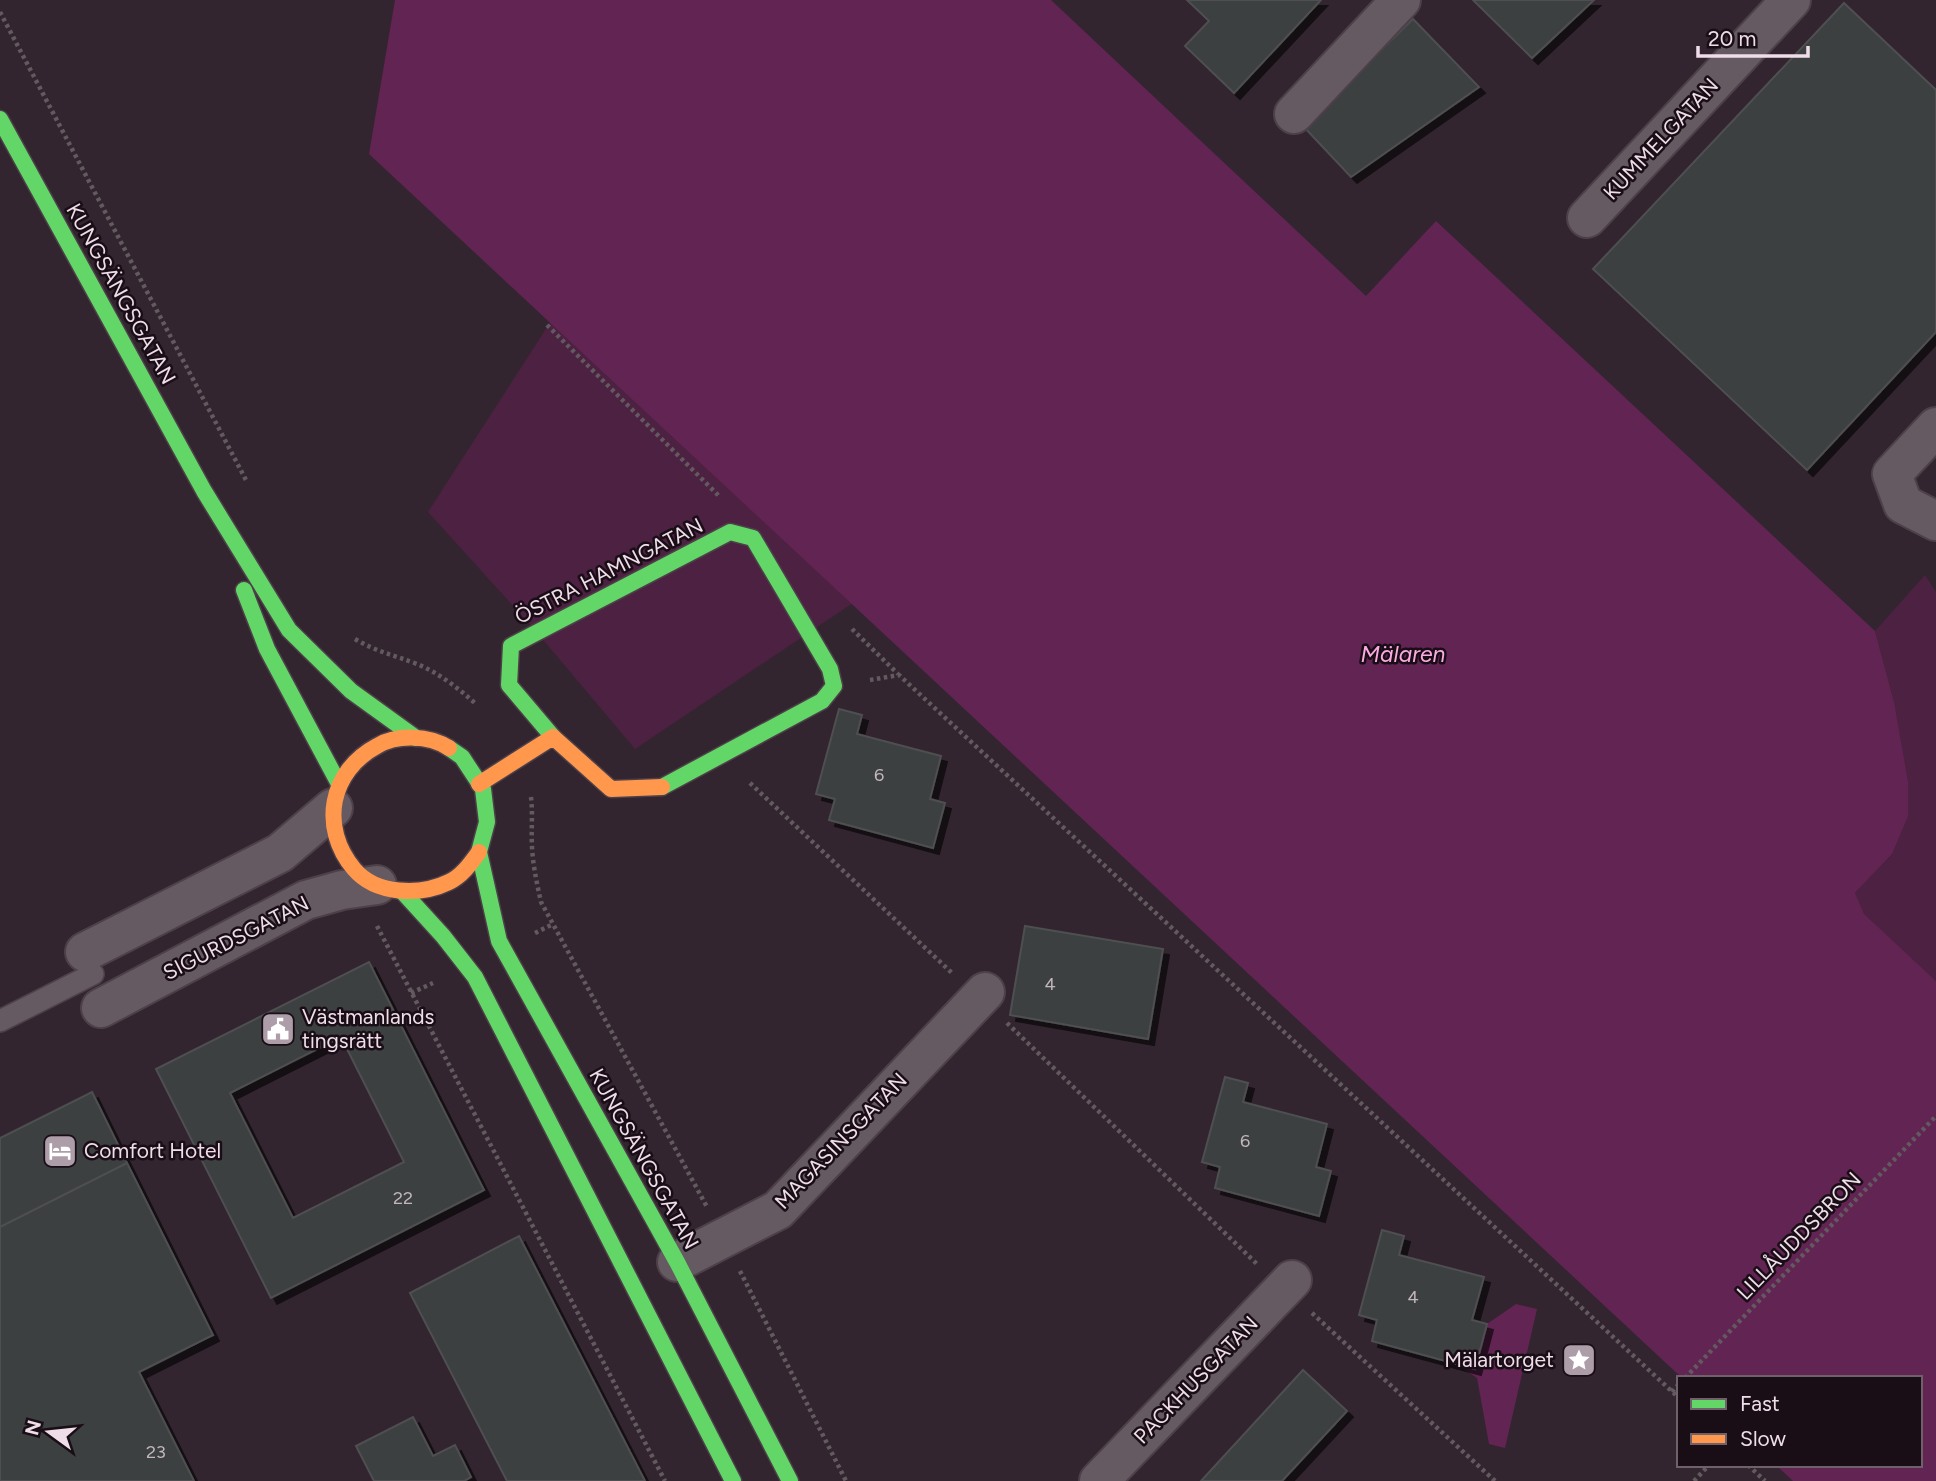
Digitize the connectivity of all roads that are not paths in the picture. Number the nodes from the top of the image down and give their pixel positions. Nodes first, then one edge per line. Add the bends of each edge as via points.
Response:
1 (1402, 0) edge
2 (1791, 0) edge
3 (1294, 114) dead end
4 (0, 118) edge
5 (1587, 218) dead end
6 (1936, 426) edge
7 (204, 491) junction
8 (1936, 522) edge
9 (553, 737) junction
10 (416, 738) junction
11 (479, 784) junction
12 (336, 796) junction
13 (479, 852) junction
14 (390, 888) junction
15 (93, 978) junction
16 (985, 992) road end
17 (0, 1021) edge
18 (677, 1262) junction
19 (1292, 1280) road end
20 (733, 1481) edge
21 (790, 1481) edge
22 (1099, 1481) edge

1 - 3 street
2 - 5 street, KUMMELGATAN
4 - 7 main road, KUNGSÄNGSGATAN
6 - 8 street via 1892,474 1903,504
7 - 10 main road, KUNGSÄNGSGATAN via 289,630 351,691
7 - 12 main road, KUNGSÄNGSGATAN via 267,649
9 - 9 main road, ÖSTRA HAMNGATAN via 509,685 511,646 730,532 753,538 831,669 834,685 822,701 663,788 611,789
9 - 11 main road
10 - 11 main road via 439,742 462,757
10 - 12 main road via 387,740 365,752 350,765
11 - 13 main road via 487,822
12 - 14 main road via 335,832 341,848 355,870
12 - 15 street via 280,853
13 - 14 main road via 451,881 428,890
13 - 18 main road, KUNGSÄNGSGATAN via 499,941
14 - 15 street, SIGURDSGATAN via 342,890 306,900
14 - 20 main road via 443,936 475,977
15 - 17 lane
16 - 18 street, MAGASINSGATAN via 778,1210
18 - 21 main road, KUNGSÄNGSGATAN
19 - 22 street, PACKHUSGATAN

